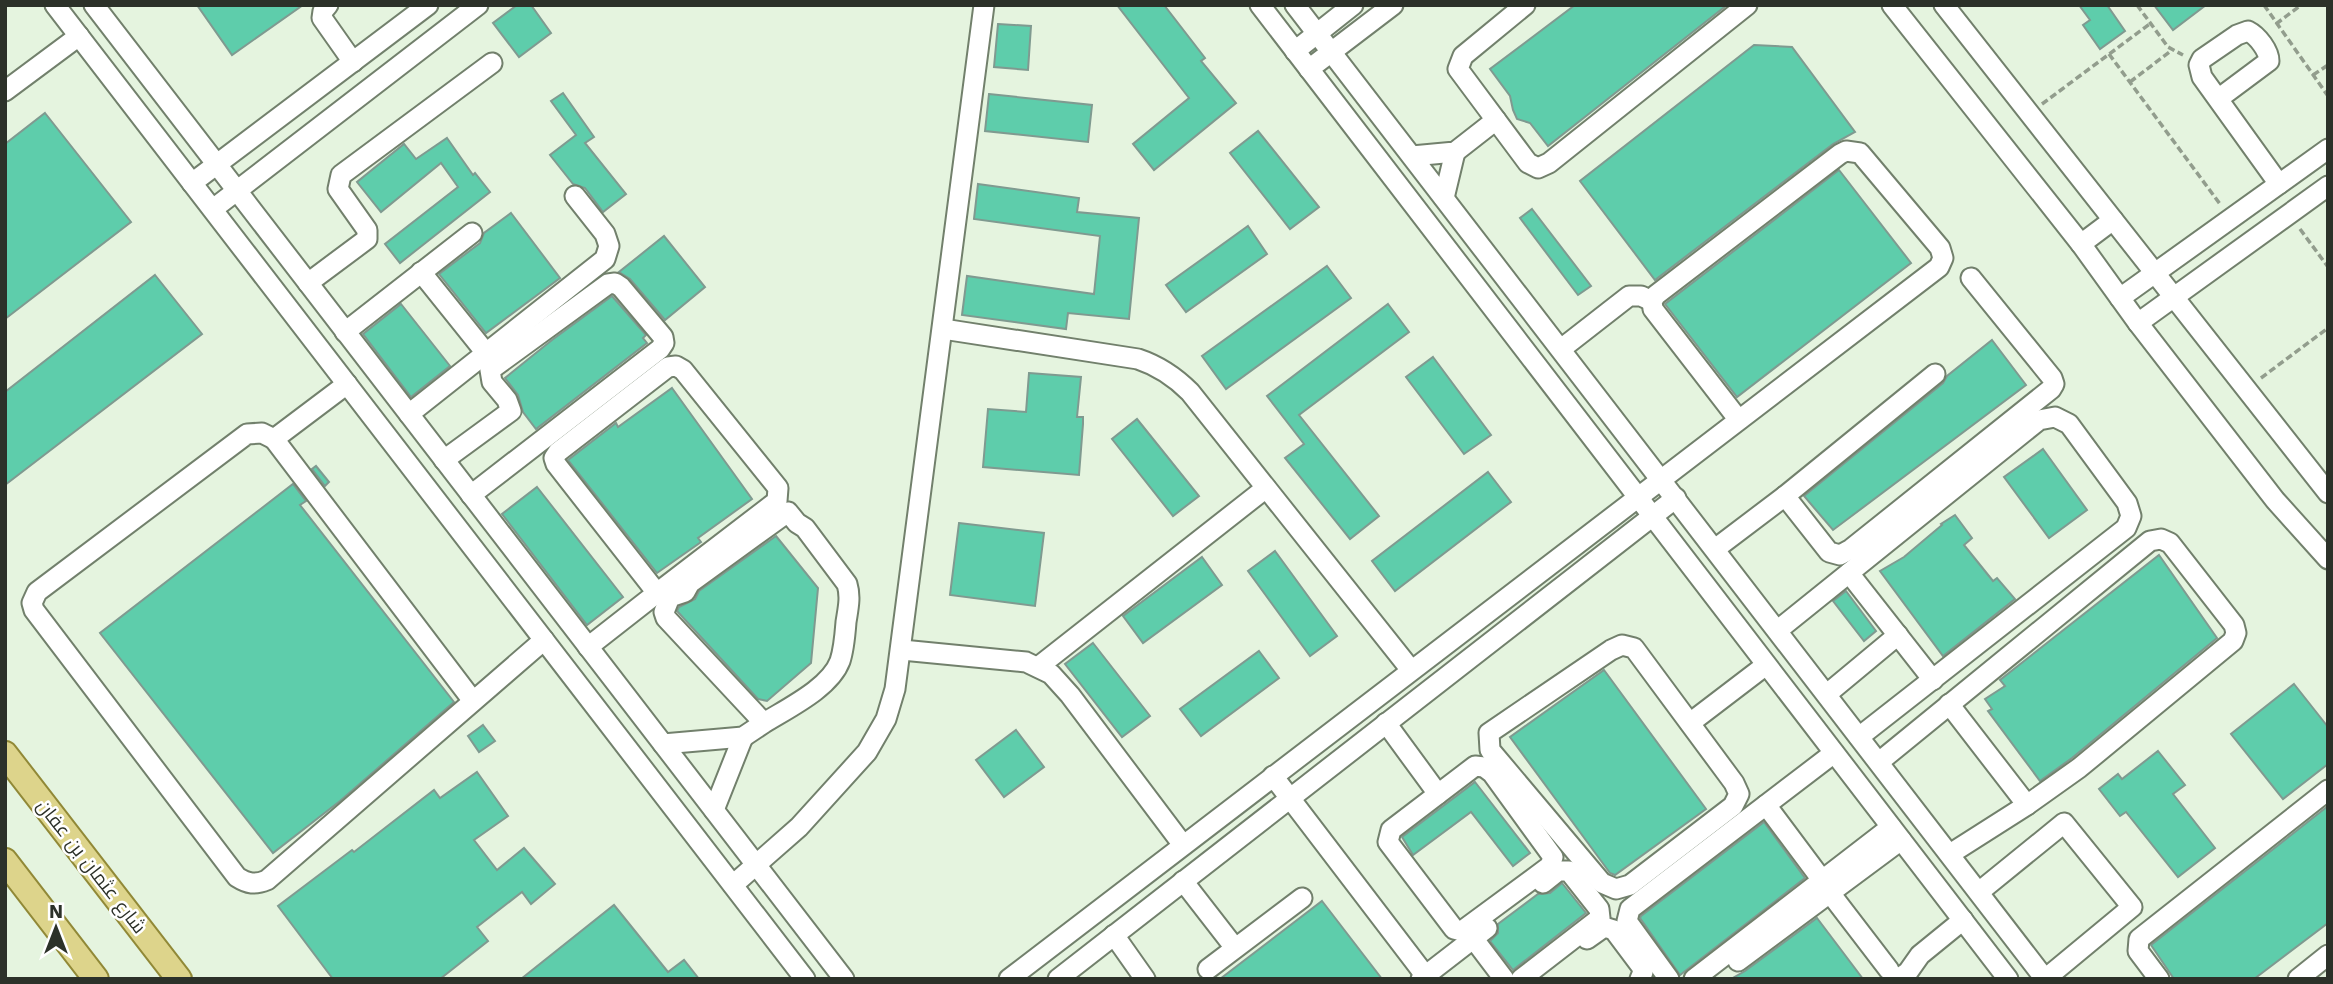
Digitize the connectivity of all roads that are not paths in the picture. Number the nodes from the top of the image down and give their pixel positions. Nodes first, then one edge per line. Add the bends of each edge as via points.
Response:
1 (55, 5) edge
2 (94, 5) edge
3 (328, 5) edge
4 (428, 5) edge
5 (478, 5) edge
6 (984, 5) edge
7 (1260, 5) edge
8 (1295, 5) edge
9 (1353, 5) edge
10 (1393, 5) edge
11 (1525, 5) edge
12 (1747, 5) edge
13 (1892, 5) edge
14 (1944, 5) edge
15 (1317, 34) junction
16 (79, 36) junction
17 (1295, 51) junction
18 (1332, 52) junction
19 (353, 62) junction
20 (492, 63) dead end
21 (1309, 69) junction
22 (9, 81) edge
23 (2218, 99) junction
24 (1496, 120) junction
25 (2328, 149) edge
26 (1455, 152) junction
27 (1412, 156) junction
28 (217, 165) junction
29 (192, 183) junction
30 (2279, 184) junction
31 (2328, 186) edge
32 (237, 191) junction
33 (575, 196) dead end
34 (1444, 198) junction
35 (213, 209) junction
36 (2113, 220) junction
37 (472, 233) dead end
38 (2081, 244) junction
39 (421, 272) junction
40 (2155, 273) junction
41 (1971, 278) dead end
42 (308, 283) junction
43 (2173, 297) junction
44 (2120, 298) junction
45 (1652, 301) junction
46 (2138, 323) junction
47 (943, 329) junction
48 (345, 332) junction
49 (1561, 349) junction
50 (486, 353) junction
51 (1935, 374) dead end
52 (347, 384) junction
53 (408, 414) junction
54 (1738, 419) junction
55 (274, 439) junction
56 (444, 460) junction
57 (1661, 478) junction
58 (1266, 488) junction
59 (2328, 493) edge
60 (471, 495) junction
61 (1785, 496) junction
62 (1636, 497) junction
63 (1676, 498) junction
64 (1651, 516) junction
65 (1715, 549) junction
66 (2328, 559) edge
67 (1849, 573) junction
68 (657, 593) junction
69 (1778, 631) junction
70 (1898, 635) junction
71 (544, 640) junction
72 (588, 647) junction
73 (902, 650) junction
74 (1766, 665) junction
75 (1038, 667) junction
76 (1411, 670) junction
77 (1933, 680) junction
78 (1826, 694) junction
79 (473, 701) junction
80 (1949, 705) junction
81 (764, 723) junction
82 (1386, 723) junction
83 (1690, 723) junction
84 (743, 737) junction
85 (1859, 737) junction
86 (663, 744) junction
87 (1834, 753) junction
88 (5, 754) edge
89 (1879, 762) junction
90 (1273, 776) junction
91 (2328, 790) edge
92 (1438, 794) junction
93 (1290, 798) junction
94 (1766, 805) junction
95 (2027, 805) junction
96 (714, 810) junction
97 (1896, 834) junction
98 (1182, 845) junction
99 (1950, 854) junction
100 (5, 861) edge
101 (756, 865) junction
102 (1183, 881) junction
103 (733, 885) junction
104 (1826, 887) junction
105 (1979, 892) junction
106 (1302, 898) dead end
107 (1963, 920) junction
108 (1114, 935) junction
109 (1473, 938) junction
110 (1235, 948) junction
111 (2328, 955) edge
112 (1208, 968) dead end
113 (1893, 977) edge
114 (1425, 978) edge
115 (96, 979) edge
116 (179, 979) edge
117 (805, 979) edge
118 (844, 979) edge
119 (1009, 979) edge
120 (1058, 979) edge
121 (1145, 979) edge
122 (1504, 979) edge
123 (1521, 979) edge
124 (1537, 979) edge
125 (1640, 979) edge
126 (1669, 979) edge
127 (1694, 979) edge
128 (1714, 979) edge
129 (2008, 979) edge
130 (2045, 979) edge
131 (2159, 979) edge
132 (2298, 979) edge

1 - 16 street
2 - 28 street
3 - 19 street via 322,18
4 - 19 street
5 - 32 street
6 - 47 street
7 - 17 street
8 - 15 street
9 - 15 street
10 - 18 street
11 - 24 street via 1466,53 1459,65
12 - 24 street via 1544,167 1528,163
13 - 38 street
14 - 36 street
15 - 17 street
15 - 18 street
16 - 22 street
16 - 29 street
17 - 21 street
18 - 21 street
18 - 27 street
19 - 28 street
20 - 42 street via 341,175 338,190 367,230 367,239
21 - 62 street
23 - 23 street via 2199,72 2202,59 2248,31 2269,56 2266,65
23 - 30 street
24 - 26 street
25 - 30 street
26 - 27 street
26 - 34 street
27 - 34 street
28 - 29 street
28 - 32 street
29 - 35 street
30 - 40 street
31 - 43 street
32 - 35 street
32 - 42 street
33 - 50 street via 605,234 609,246 605,259
34 - 49 street
35 - 52 street
36 - 38 street
36 - 40 street
37 - 39 street
38 - 44 street
39 - 48 street
39 - 50 street
40 - 43 street
40 - 44 street
41 - 61 street via 2052,378 2051,389 1840,555 1829,552
42 - 48 street
43 - 46 street
43 - 59 street
44 - 46 street
45 - 49 street via 1629,296
45 - 54 street via 1653,310
45 - 54 street via 1846,151 1865,157 1940,248 1943,258 1939,267
46 - 66 street via 2275,499
47 - 58 street via 1138,359 1158,366 1190,392
47 - 73 street
48 - 53 street
49 - 57 street
50 - 53 street
51 - 61 street
52 - 55 street
52 - 71 street
53 - 56 street
54 - 57 street
55 - 79 street
55 - 79 street via 262,433 247,434 37,592 34,610 237,877 250,883 267,880
56 - 60 street
56 - 60 street via 511,411 492,382 490,370 608,284 621,287 663,337 660,349
57 - 62 street
57 - 63 street
58 - 75 street
58 - 76 street
60 - 72 street
61 - 65 street
62 - 64 street
62 - 76 street
63 - 64 street
63 - 65 street
64 - 74 street
64 - 82 street
65 - 69 street
67 - 69 street
67 - 70 street
67 - 77 street via 2039,420 2054,417 2069,424 2127,503 2131,516 2126,528
68 - 68 street via 779,495 778,488 676,366 668,367 554,457
68 - 72 street
69 - 78 street
70 - 77 street
70 - 78 street
71 - 79 street
71 - 103 street
72 - 86 street
73 - 75 street
73 - 101 street via 886,719 867,752 799,827
74 - 83 street
74 - 87 street
75 - 98 street via 1070,695
76 - 90 street
77 - 85 street
78 - 85 street
80 - 89 street
80 - 95 street
80 - 95 street via 2150,541 2169,543 2234,625 2233,641
81 - 81 street via 664,612 670,597 685,592 690,583 788,512 847,584 849,601 836,670 824,684
81 - 84 street
82 - 92 street
82 - 93 street
83 - 83 street via 1634,649 1622,645 1489,733 1490,750 1602,883 1616,889 1630,885 1733,806 1738,794 1734,783
84 - 86 street
84 - 96 street
85 - 89 street
86 - 96 street
87 - 94 street
87 - 97 street
88 - 116 main road, شارع عثمان بن عفان
89 - 99 street
90 - 93 street
90 - 98 street
91 - 131 street via 2139,939 2138,951
92 - 92 street via 1475,766 1484,767 1553,857 1550,866 1462,931 1454,929 1388,842 1391,830
93 - 102 street
93 - 114 street
94 - 104 street
94 - 126 street via 1627,913 1627,921
95 - 99 street
96 - 101 street
97 - 104 street
97 - 107 street
98 - 119 street
99 - 105 street
100 - 115 main road
101 - 103 street
101 - 118 street
102 - 108 street
102 - 110 street
103 - 117 street
104 - 113 street
104 - 127 street
104 - 128 street
105 - 130 street
105 - 130 street via 2064,823 2132,907
106 - 110 street
107 - 113 street via 1920,956 1902,961
107 - 129 street
108 - 120 street
108 - 121 street
109 - 114 street
109 - 122 street
109 - 123 street via 1558,871 1572,873 1599,909 1600,918
110 - 112 street
111 - 132 street
124 - 125 street via 1604,927 1614,930 1641,966

